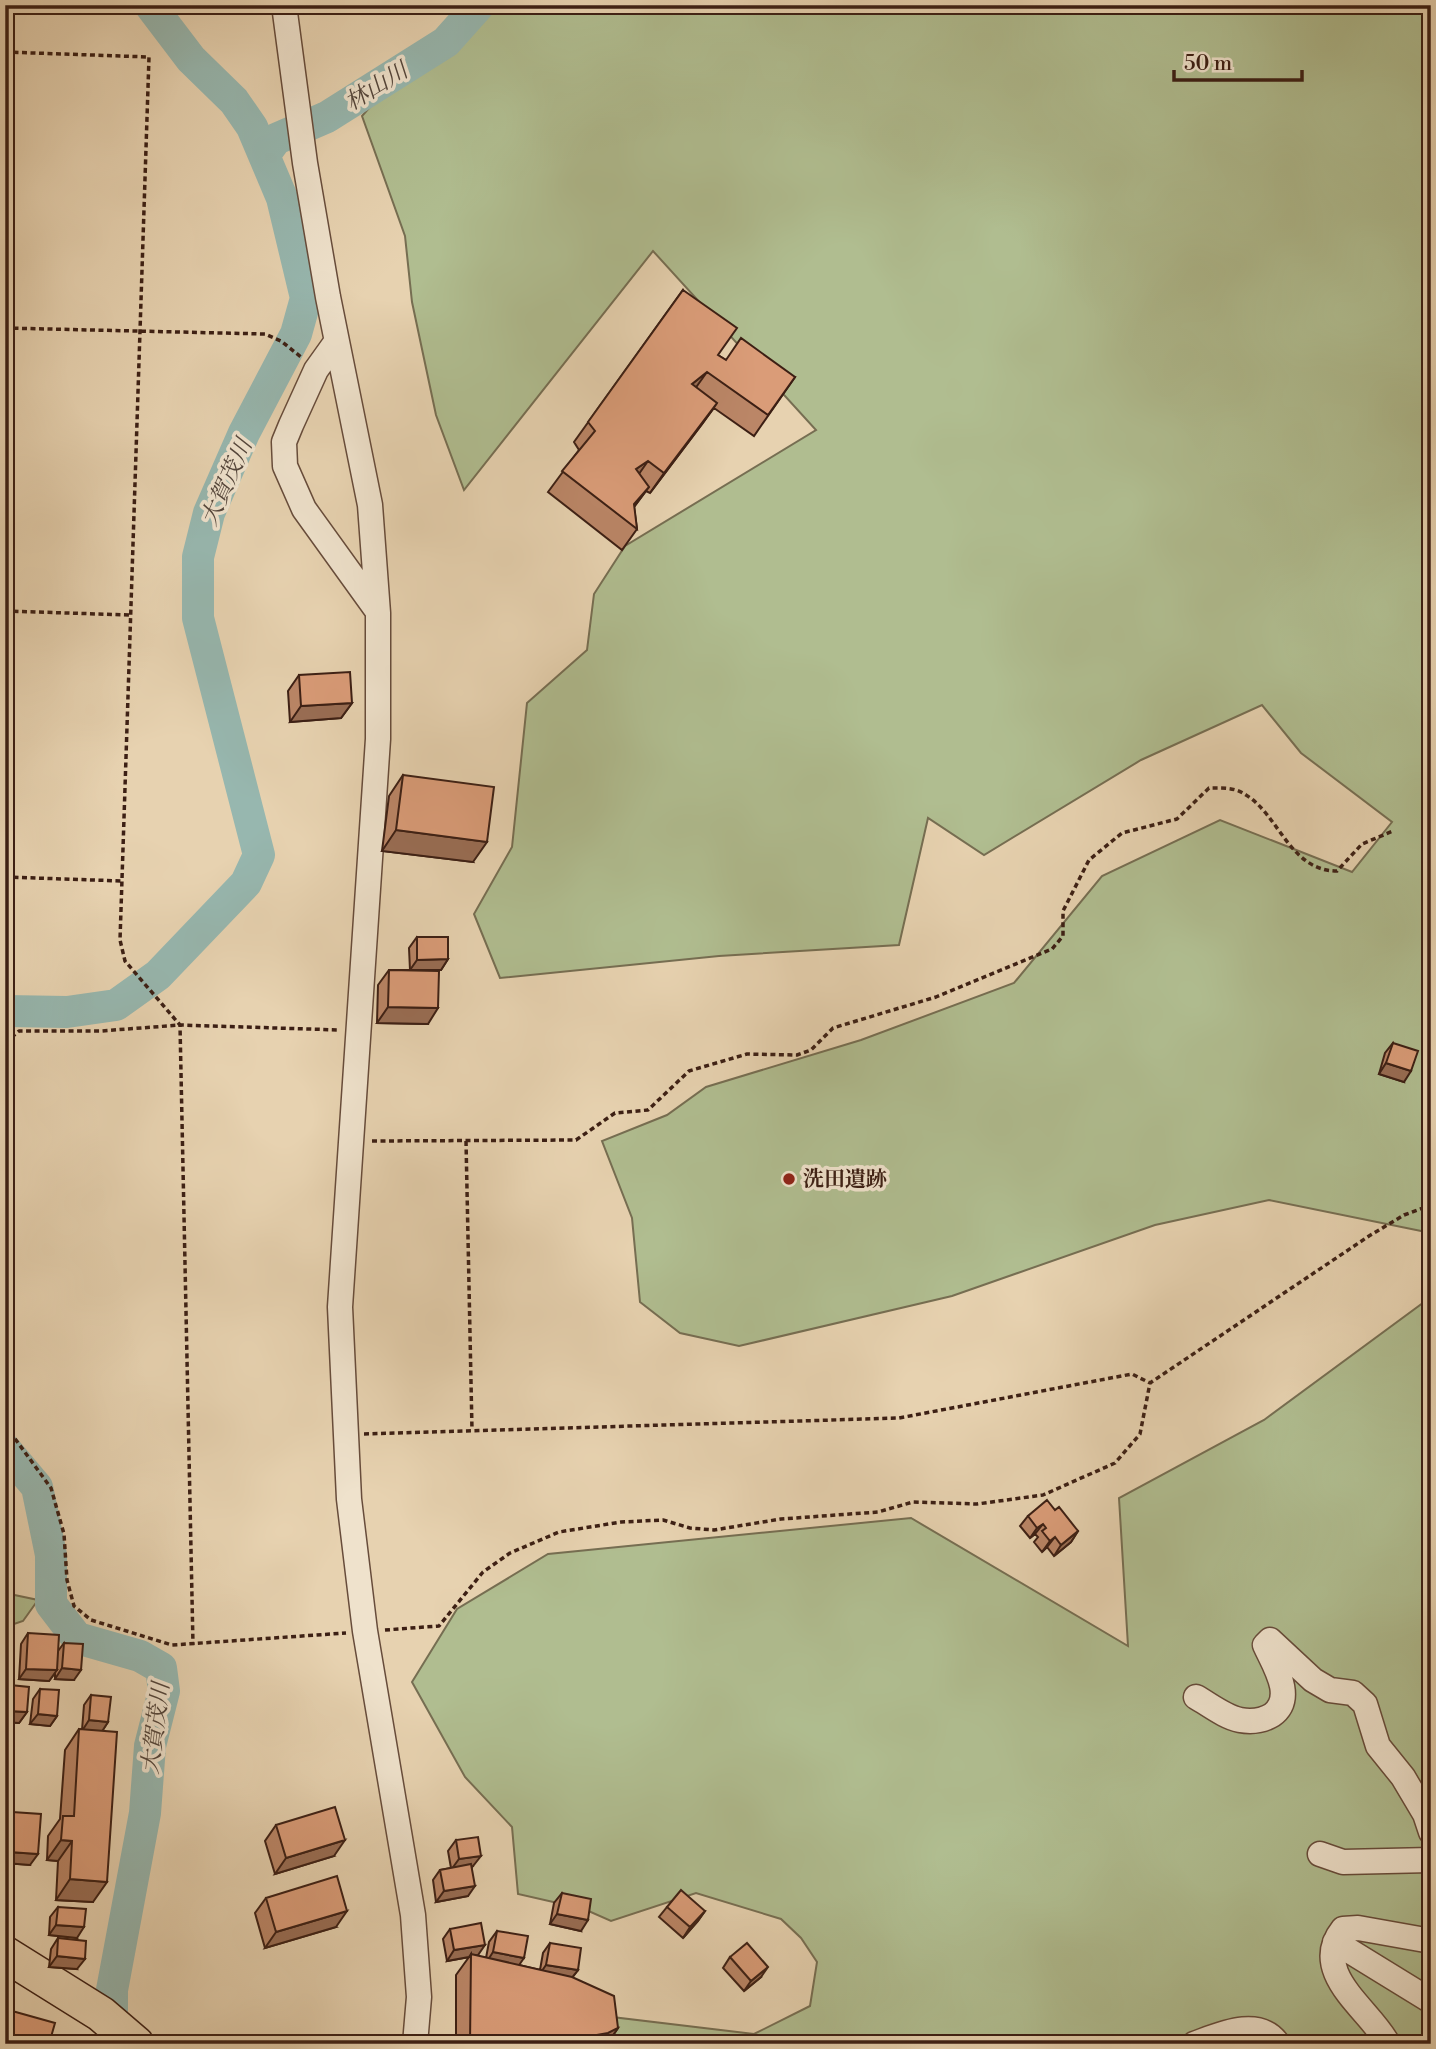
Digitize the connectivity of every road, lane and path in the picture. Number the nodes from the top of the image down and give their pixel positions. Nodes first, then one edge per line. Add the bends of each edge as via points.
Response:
1 (284, 5) edge
2 (5, 52) edge
3 (5, 328) edge
4 (140, 331) junction
5 (336, 342) junction
6 (305, 361) dead end
7 (5, 611) edge
8 (378, 613) junction
9 (130, 615) junction
10 (1393, 831) dead end
11 (5, 877) edge
12 (122, 881) junction
13 (180, 1025) junction
14 (356, 1031) junction
15 (5, 1043) edge
16 (349, 1141) junction
17 (466, 1141) junction
18 (1431, 1205) edge
19 (1150, 1383) junction
20 (5, 1425) edge
21 (472, 1430) junction
22 (345, 1435) junction
23 (365, 1631) junction
24 (193, 1645) junction
25 (1196, 1697) dead end
26 (1431, 1832) edge
27 (1320, 1854) dead end
28 (1431, 1860) edge
29 (1431, 1941) edge
30 (1335, 1942) junction
31 (5, 1954) edge
32 (1431, 2001) edge
33 (134, 2042) edge
34 (415, 2044) edge
35 (1194, 2044) edge
36 (1278, 2044) edge
37 (1388, 2044) edge

1 - 5 street
2 - 4 path via 149,57
3 - 4 path
4 - 6 path via 265,334
4 - 9 path
5 - 8 street via 370,505
5 - 8 street via 316,370 284,442 285,466 304,509
7 - 9 path
8 - 14 street via 378,739
9 - 12 path
10 - 17 path via 1362,844 1337,872 1331,872 1301,859 1248,796 1229,788 1209,788 1177,819 1122,833 1089,860 1063,911 1063,936 1052,949 936,997 833,1028 811,1050 797,1055 747,1054 689,1072 648,1110 615,1112 576,1140
11 - 12 path
12 - 13 path via 120,940 125,961
13 - 14 path
13 - 15 path via 19,1031
13 - 24 path
14 - 16 street
16 - 17 path
16 - 22 street via 340,1307
17 - 21 path
18 - 19 path via 1369,1236
19 - 21 path via 1132,1374 899,1418
19 - 23 path via 1140,1434 1115,1463 1042,1495 977,1504 913,1502 878,1512 781,1519 714,1530 663,1520 559,1532 510,1553 483,1572 439,1626
20 - 24 path via 51,1488 64,1534 74,1606 91,1620 173,1645
21 - 22 path
22 - 23 street
23 - 24 path
23 - 34 street via 413,1915 419,1997
25 - 26 street via 1238,1720 1255,1722 1269,1717 1283,1699 1265,1645 1270,1640 1313,1680 1330,1690 1353,1693 1366,1704 1378,1746 1403,1777
27 - 28 street via 1343,1862
29 - 30 street via 1358,1928 1343,1929
30 - 32 street
30 - 37 street via 1333,1954 1340,1981
31 - 33 highway via 101,2014
35 - 36 street via 1232,2030 1261,2030

